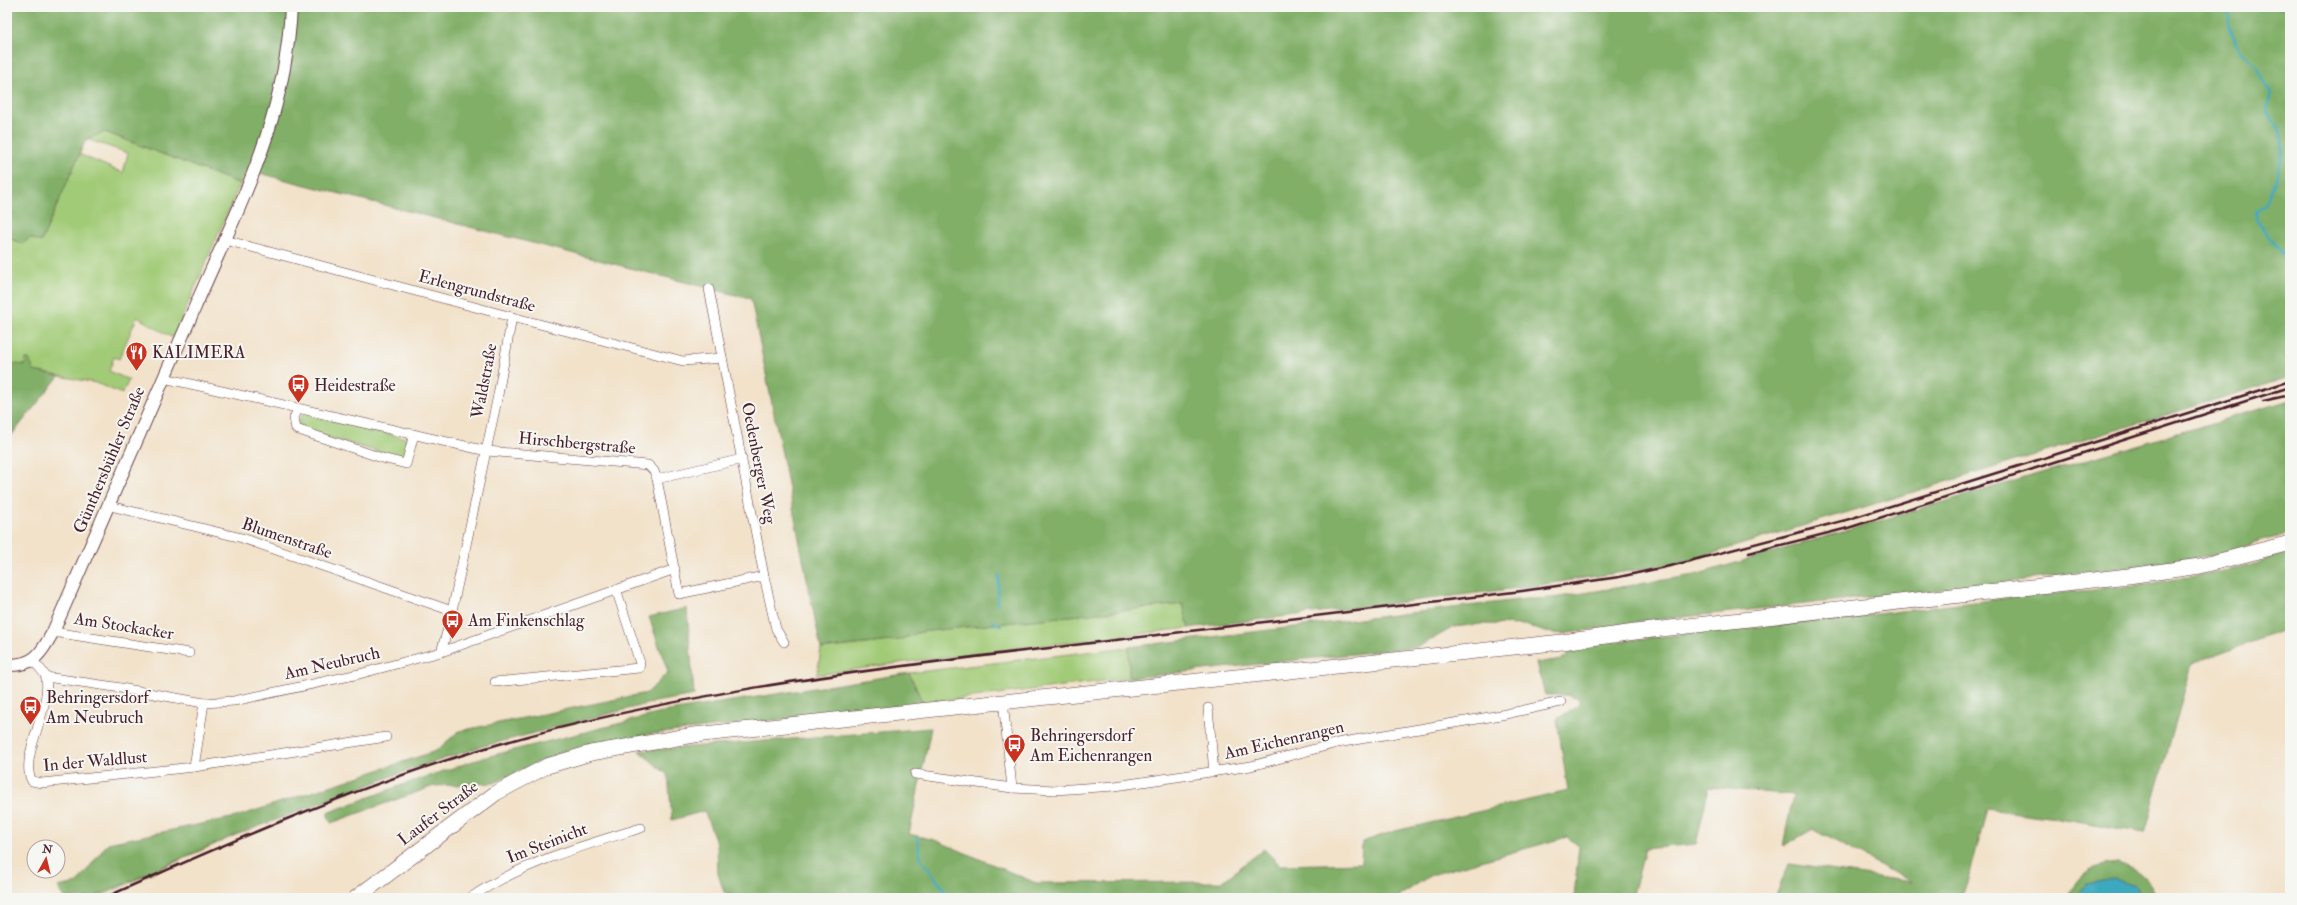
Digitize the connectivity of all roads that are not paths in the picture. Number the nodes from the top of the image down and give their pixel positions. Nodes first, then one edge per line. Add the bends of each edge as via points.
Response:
1 (291, 7) edge
2 (225, 240) junction
3 (709, 289) dead end
4 (512, 317) junction
5 (722, 358) junction
6 (164, 378) junction
7 (298, 409) junction
8 (414, 434) junction
9 (487, 451) junction
10 (742, 459) junction
11 (657, 479) junction
12 (110, 506) junction
13 (2290, 543) edge
14 (675, 569) junction
15 (764, 576) junction
16 (616, 590) junction
17 (452, 611) junction
18 (53, 632) junction
19 (784, 642) dead end
20 (441, 652) junction
21 (189, 653) dead end
22 (33, 661) junction
23 (7, 665) edge
24 (46, 677) junction
25 (495, 682) dead end
26 (1003, 701) junction
27 (1560, 702) dead end
28 (204, 703) junction
29 (1208, 708) dead end
30 (386, 737) dead end
31 (194, 767) junction
32 (1214, 772) junction
33 (915, 774) dead end
34 (1012, 788) junction
35 (640, 828) dead end
36 (356, 898) edge
37 (470, 898) edge

1 - 2 street, Günthersbühler Straße via 282,85 275,114
2 - 4 street, Erlengrundstraße
2 - 6 street, Günthersbühler Straße
3 - 5 street, Oedenberger Weg
4 - 5 street, Erlengrundstraße via 683,361
4 - 9 street, Waldstraße
5 - 10 street, Oedenberger Weg
6 - 7 street
6 - 12 street, Günthersbühler Straße
7 - 8 street
7 - 8 street via 294,418 296,429 406,464
8 - 9 street
9 - 11 street, Hirschbergstraße via 648,465
9 - 17 street
10 - 11 street
10 - 15 street, Oedenberger Weg
11 - 14 street
12 - 17 street, Blumenstraße via 242,538
12 - 18 street, Günthersbühler Straße
13 - 26 main road, Laufer Straße via 2200,566 2121,577 1562,642
14 - 15 street via 679,594
14 - 16 street, Am Neubruch
15 - 19 street, Oedenberger Weg via 776,629
16 - 20 street, Am Neubruch
16 - 25 street via 640,663 639,668
17 - 20 street
18 - 21 street, Am Stockacker
18 - 22 street, Günthersbühler Straße
20 - 28 street, Am Neubruch via 296,688 234,701
22 - 23 street via 19,666
22 - 24 street
24 - 28 street, Am Neubruch via 101,684
24 - 31 street, In der Waldlust via 46,692 39,728 29,757 28,775 32,781 42,783
26 - 34 street
26 - 36 main road, Laufer Straße via 694,735 591,752 547,766 496,793
27 - 32 street, Am Eichenrangen via 1508,714 1337,743 1251,766
28 - 31 street
29 - 32 street
30 - 31 street, In der Waldlust
32 - 34 street, Am Eichenrangen via 1079,789
33 - 34 street, Am Eichenrangen
35 - 37 street, Im Steinicht via 559,853 494,882

